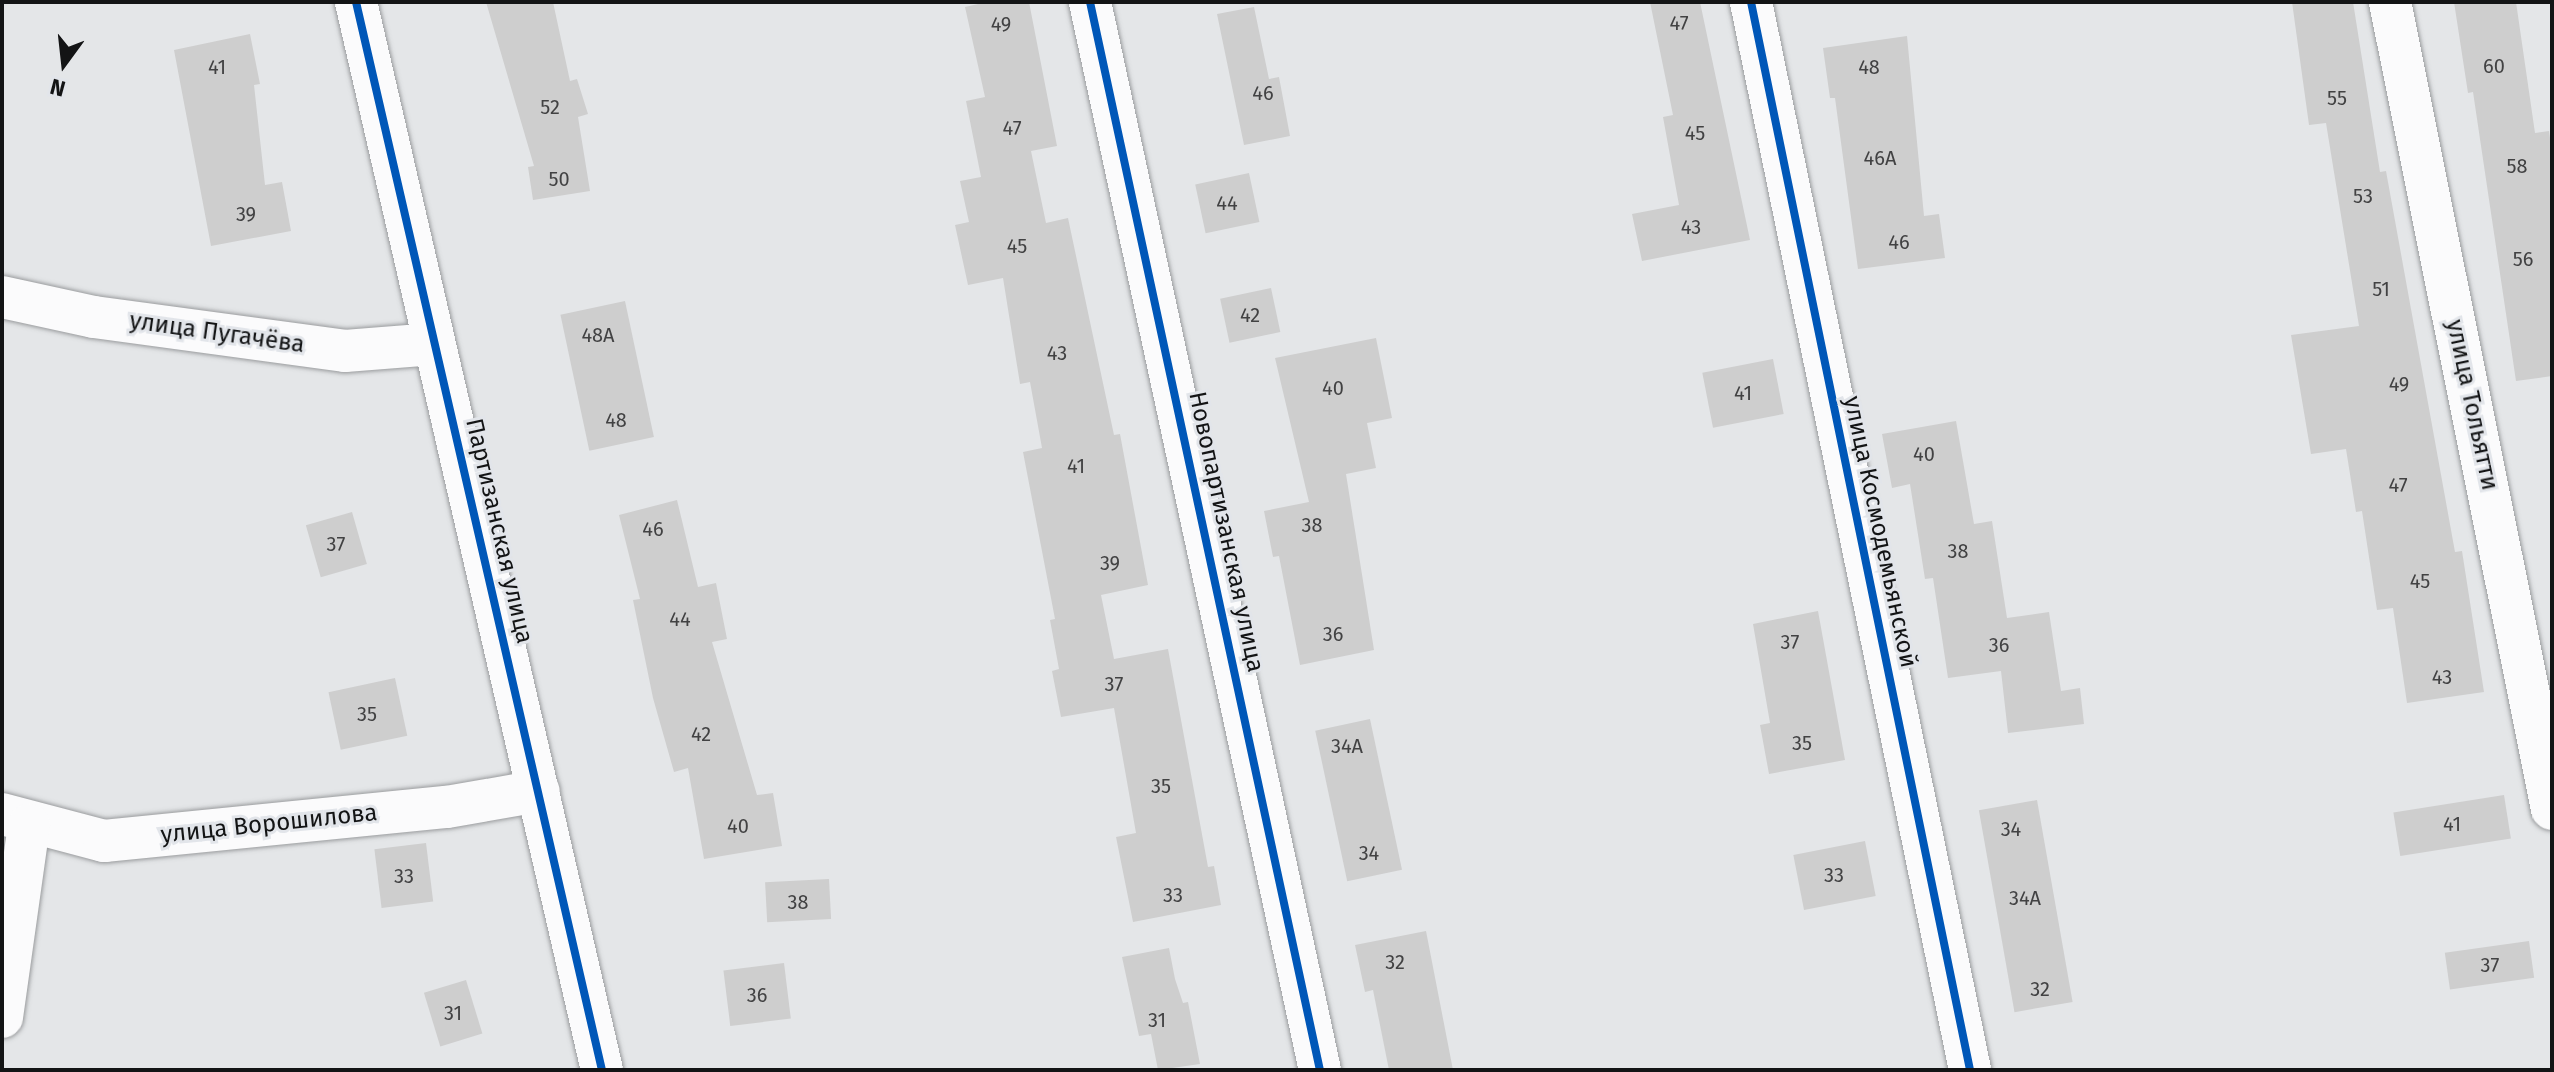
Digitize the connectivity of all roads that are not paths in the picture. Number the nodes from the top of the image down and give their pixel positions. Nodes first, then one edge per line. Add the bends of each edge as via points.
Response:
1 (356, 2) edge
2 (1090, 2) edge
3 (1751, 2) edge
4 (2390, 2) edge
5 (2, 297) edge
6 (434, 344) junction
7 (539, 791) junction
8 (2552, 809) edge
9 (16, 820) edge
10 (2, 1017) edge
11 (602, 1070) edge
12 (1320, 1070) edge
13 (1970, 1070) edge

1 - 6 street, Партизанская улица
2 - 12 street, Новопартизанская улица
3 - 13 street, улица Космодемьянской
4 - 8 street, улица Тольятти
5 - 6 street, улица Пугачёва via 94,317 345,351
6 - 7 street, Партизанская улица
7 - 9 street, улица Ворошилова via 447,807 104,841
7 - 11 street, Партизанская улица
9 - 10 street

